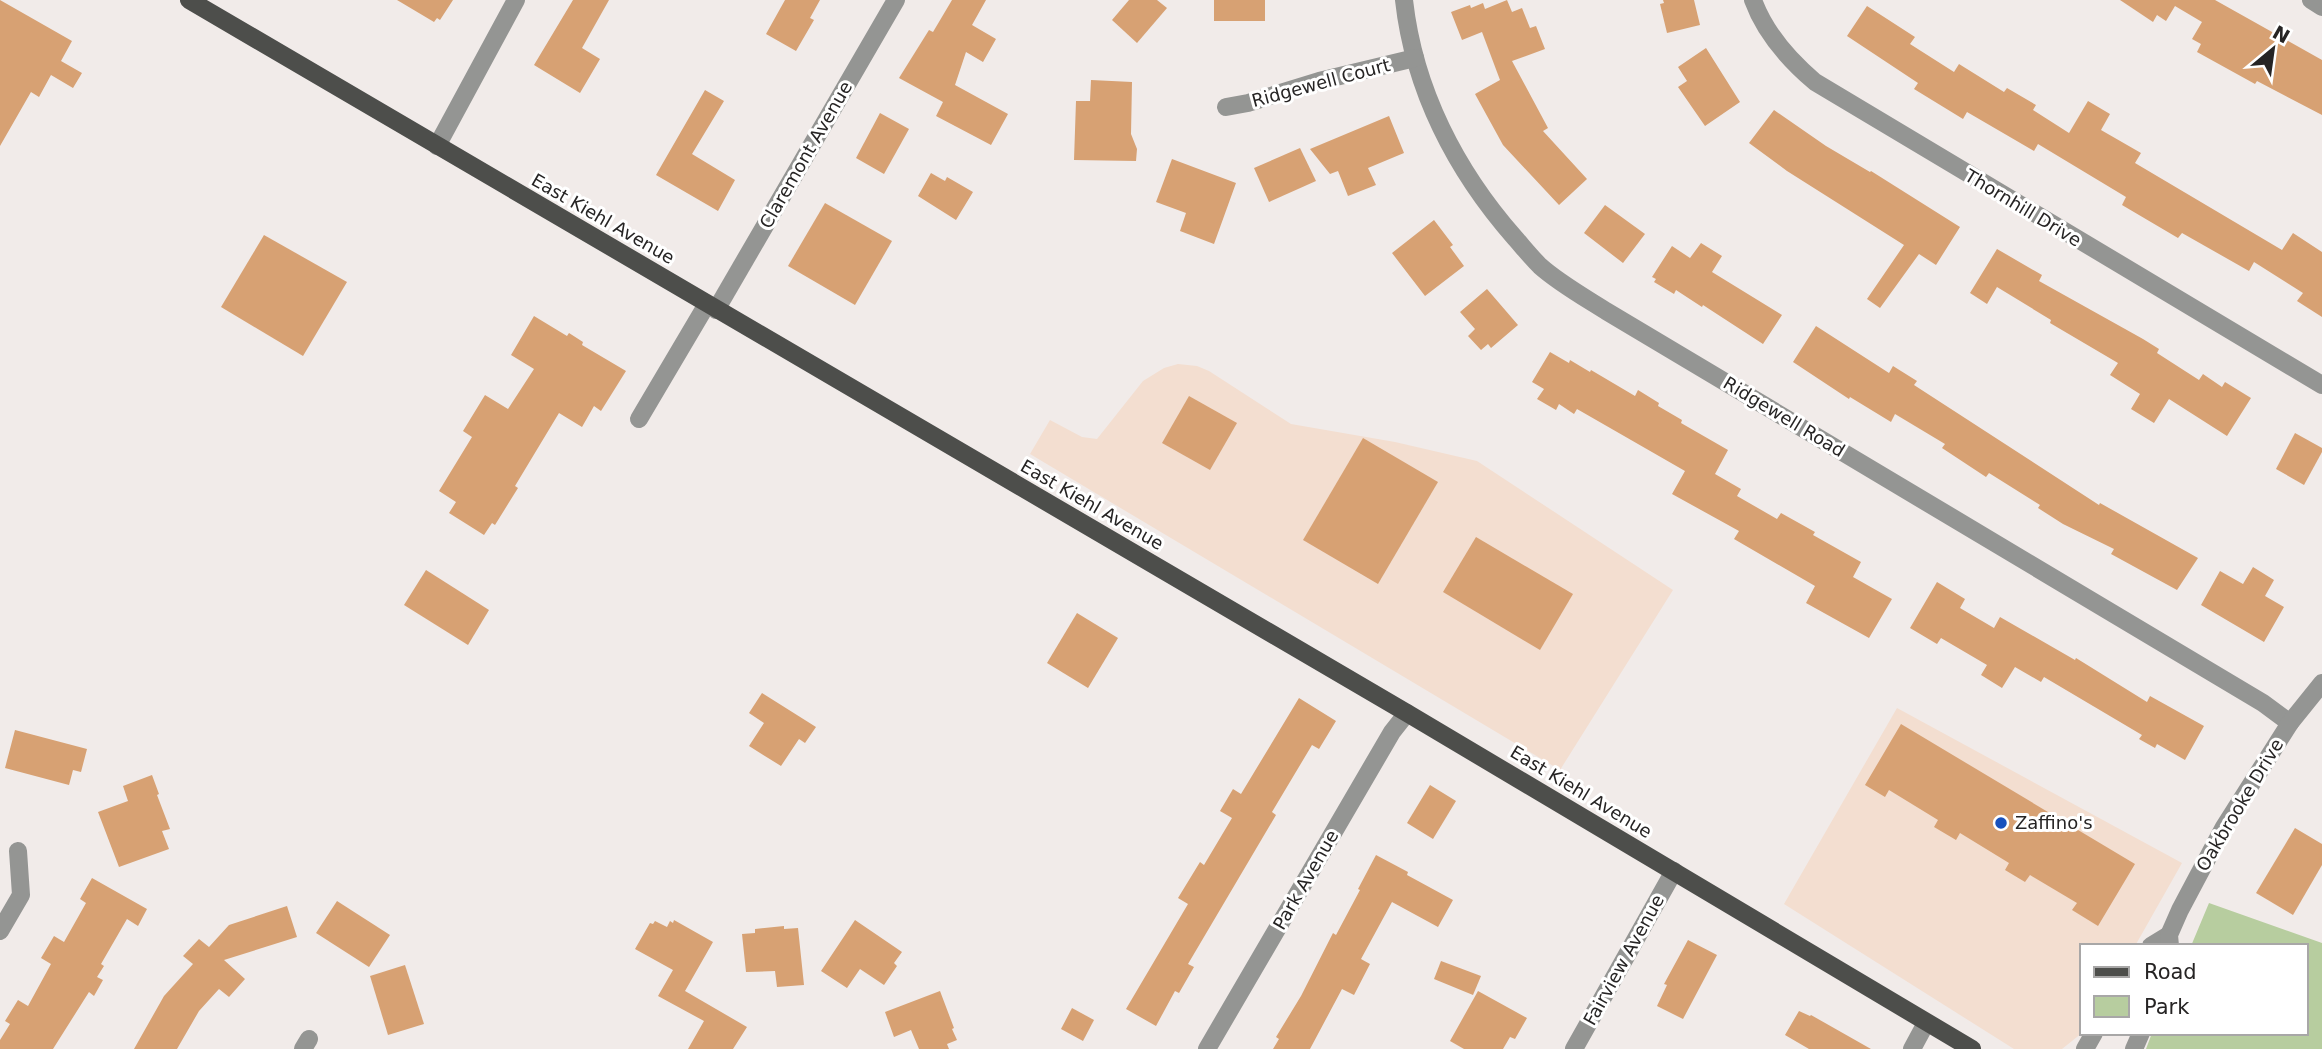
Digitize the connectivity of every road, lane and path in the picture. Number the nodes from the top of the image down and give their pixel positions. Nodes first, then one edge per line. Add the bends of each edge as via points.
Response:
1 (189, 0) edge
2 (516, 0) edge
3 (896, 0) edge
4 (1404, 0) edge
5 (1753, 0) edge
6 (2311, 0) edge
7 (2322, 6) edge
8 (1415, 58) junction
9 (1226, 107) dead end
10 (437, 146) junction
11 (711, 307) junction
12 (2322, 385) edge
13 (639, 419) dead end
14 (2322, 683) edge
15 (1407, 713) junction
16 (2290, 723) junction
17 (18, 850) dead end
18 (1674, 871) junction
19 (0, 931) edge
20 (2170, 941) edge
21 (1926, 1023) junction
22 (1207, 1049) edge
23 (1574, 1049) edge
24 (1912, 1049) edge
25 (1972, 1049) edge

1 - 10 main road, East Kiehl Avenue
2 - 10 street
3 - 11 street, Claremont Avenue
4 - 8 street, Ridgewell Road
5 - 12 street, Thornhill Drive via 1774,39 1815,82
6 - 7 street
8 - 9 street, Ridgewell Court
8 - 16 street, Ridgewell Road via 1437,122 1468,179 1540,266 1606,311 2252,696
10 - 11 main road, East Kiehl Avenue
11 - 13 street, Claremont Avenue
11 - 15 main road, East Kiehl Avenue
14 - 16 street, Oakbrooke Drive
15 - 18 main road, East Kiehl Avenue
15 - 22 street, Park Avenue
16 - 20 street, Oakbrooke Drive via 2193,882
17 - 19 street via 21,895
18 - 21 main road, East Kiehl Avenue
18 - 23 street, Fairview Avenue
21 - 24 street
21 - 25 main road, East Kiehl Avenue

